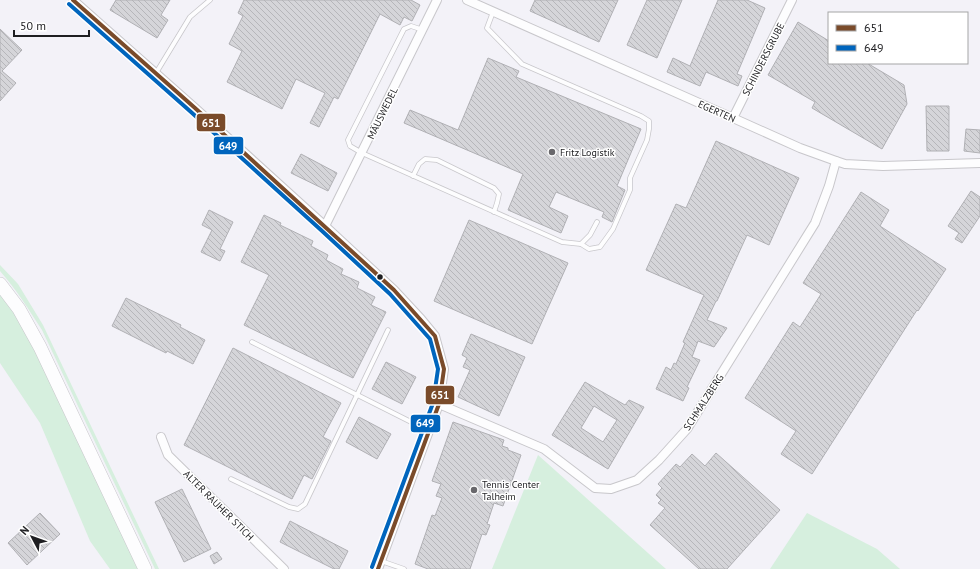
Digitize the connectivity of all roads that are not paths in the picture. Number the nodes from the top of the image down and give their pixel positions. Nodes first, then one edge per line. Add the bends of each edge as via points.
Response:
1 (73, 0) edge
2 (210, 0) edge
3 (437, 0) edge
4 (467, 0) edge
5 (792, 0) edge
6 (493, 11) junction
7 (423, 30) junction
8 (156, 73) junction
9 (734, 118) junction
10 (362, 153) junction
11 (836, 161) junction
12 (980, 163) edge
13 (412, 176) junction
14 (494, 212) junction
15 (597, 222) dead end
16 (326, 226) junction
17 (581, 244) junction
18 (0, 284) edge
19 (388, 330) dead end
20 (252, 342) dead end
21 (358, 395) junction
22 (439, 404) junction
23 (429, 431) junction
24 (161, 437) dead end
25 (231, 479) dead end
26 (380, 565) edge
27 (281, 568) edge
28 (145, 569) edge
29 (404, 569) edge

1 - 8 street
2 - 8 lane via 190,18
3 - 7 street, MÄUSWEDEL
4 - 6 street, EGERTEN
5 - 9 street, SCHINDERSGRUBE
6 - 9 street, EGERTEN
6 - 17 lane via 487,28 522,64 649,121 650,129 630,178 630,190 613,229 600,247 589,249
7 - 10 street, MÄUSWEDEL
7 - 10 lane via 411,26 404,29 348,140 350,146
8 - 16 street
9 - 11 street, EGERTEN via 800,148
10 - 13 lane
10 - 16 street, MÄUSWEDEL
11 - 12 street, EGERTEN via 883,166
11 - 22 street, SCHMALZBERG via 814,223 687,429 637,480 611,489 595,488 544,449
13 - 14 lane
13 - 14 lane via 419,164 426,159 437,160 494,188 499,194
14 - 17 lane via 562,242
15 - 17 lane
16 - 22 street via 394,290 435,336 444,369
18 - 28 main road via 19,309 40,347
19 - 21 lane
20 - 21 lane
21 - 23 lane
21 - 25 lane via 305,504 298,509
22 - 23 street
23 - 26 street
24 - 27 street, ALTER RAUHER STICH via 168,455
26 - 29 lane

